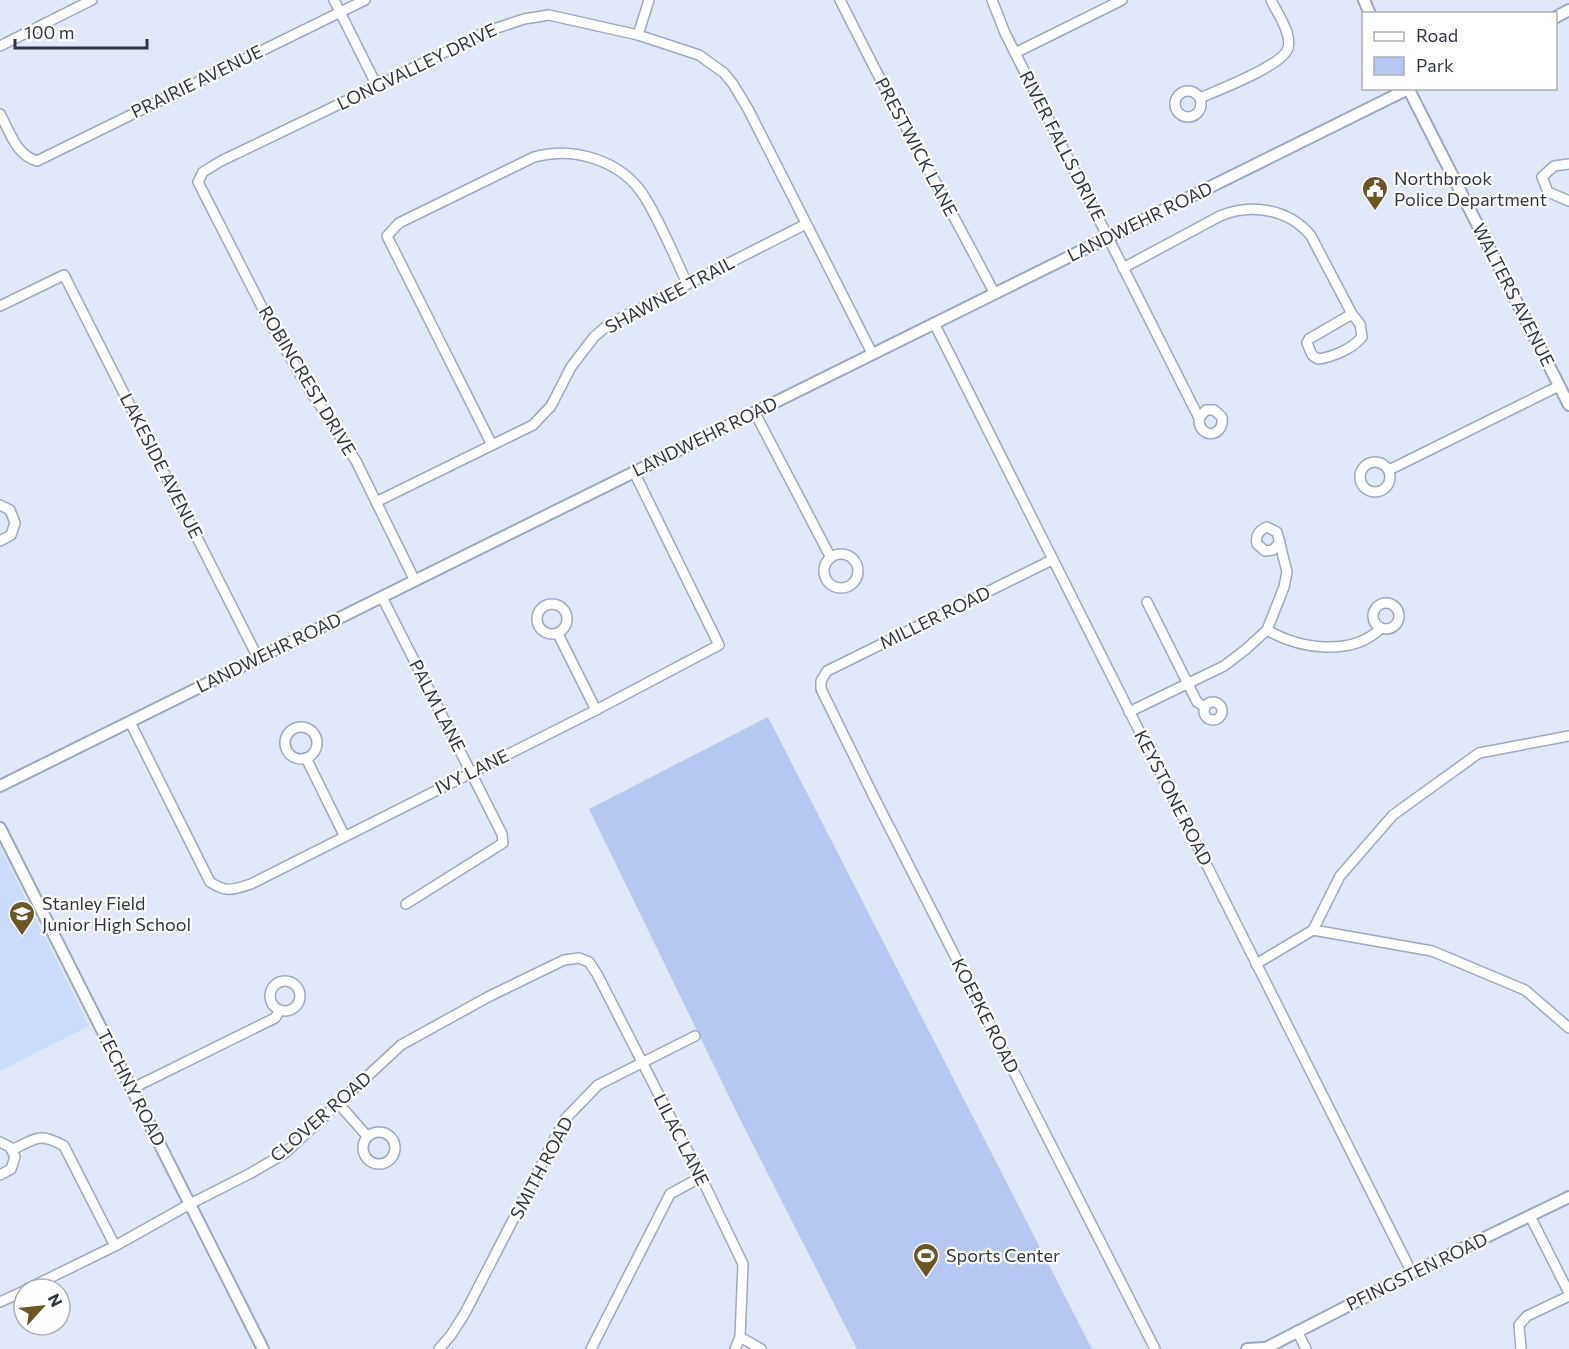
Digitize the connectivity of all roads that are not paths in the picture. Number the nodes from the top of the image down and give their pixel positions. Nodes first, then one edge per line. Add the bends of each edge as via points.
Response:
1 (92, 0) edge
2 (334, 0) edge
3 (365, 0) edge
4 (649, 0) edge
5 (840, 0) edge
6 (992, 0) edge
7 (1122, 0) edge
8 (1271, 0) edge
9 (340, 12) junction
10 (638, 35) junction
11 (0, 46) edge
12 (1015, 52) junction
13 (377, 86) junction
14 (1407, 90) edge
15 (1410, 90) edge
16 (1200, 98) dead end
17 (0, 114) edge
18 (1569, 164) edge
19 (198, 182) joint
20 (1569, 201) edge
21 (806, 224) junction
22 (1108, 238) junction
23 (1123, 268) junction
24 (687, 283) junction
25 (995, 294) junction
26 (0, 306) edge
27 (1352, 314) junction
28 (934, 322) junction
29 (872, 353) junction
30 (1559, 386) junction
31 (1569, 405) edge
32 (755, 412) junction
33 (1199, 418) dead end
34 (492, 445) junction
35 (1389, 470) dead end
36 (634, 472) junction
37 (376, 502) junction
38 (0, 505) edge
39 (0, 541) edge
40 (1280, 542) dead end
41 (831, 558) dead end
42 (1052, 560) junction
43 (415, 581) junction
44 (382, 597) junction
45 (1147, 602) dead end
46 (1381, 628) dead end
47 (1267, 630) junction
48 (558, 633) dead end
49 (258, 658) junction
50 (821, 681) joint
51 (1187, 683) junction
52 (1205, 707) dead end
53 (596, 710) junction
54 (1130, 712) junction
55 (130, 722) junction
56 (1569, 736) edge
57 (306, 758) dead end
58 (470, 772) junction
59 (0, 786) edge
60 (0, 828) edge
61 (344, 835) junction
62 (406, 904) dead end
63 (1313, 930) junction
64 (579, 958) joint
65 (1256, 964) junction
66 (279, 1010) dead end
67 (1569, 1028) edge
68 (695, 1036) dead end
69 (642, 1062) junction
70 (131, 1089) junction
71 (338, 1103) junction
72 (368, 1136) dead end
73 (0, 1142) edge
74 (12, 1150) junction
75 (0, 1175) edge
76 (701, 1177) junction
77 (1569, 1197) edge
78 (190, 1204) junction
79 (1530, 1216) junction
80 (115, 1246) junction
81 (1412, 1273) junction
82 (52, 1277) edge
83 (1569, 1295) edge
84 (1297, 1331) junction
85 (740, 1337) junction
86 (263, 1349) edge
87 (439, 1349) edge
88 (591, 1349) edge
89 (735, 1349) edge
90 (761, 1349) edge
91 (1155, 1349) edge
92 (1247, 1349) edge
93 (1265, 1349) edge
94 (1306, 1349) edge
95 (1521, 1349) edge

1 - 11 street
2 - 9 street
3 - 9 street, PRAIRIE AVENUE
4 - 10 street
5 - 25 street, PRESTWICK LANE
6 - 12 street, RIVER FALLS DRIVE
7 - 12 street
8 - 16 street via 1288,35 1288,48 1282,58
9 - 13 street
9 - 17 street, PRAIRIE AVENUE via 37,161 20,151
10 - 13 street, LONGVALLEY DRIVE via 549,15 524,19 485,32
10 - 21 street, LONGVALLEY DRIVE via 689,50 724,73 741,96
12 - 22 street, RIVER FALLS DRIVE
13 - 19 street, LONGVALLEY DRIVE via 221,161 203,172
14 - 22 main road, LANDWEHR ROAD
15 - 30 main road, WALTERS AVENUE
18 - 20 street via 1554,166 1542,177 1548,192
19 - 37 street, ROBINCREST DRIVE via 266,315 356,461
21 - 24 street, SHAWNEE TRAIL
21 - 29 street, LONGVALLEY DRIVE
22 - 23 street, RIVER FALLS DRIVE
22 - 25 main road, LANDWEHR ROAD
23 - 27 street via 1220,216 1234,210 1260,209 1288,217 1304,227
23 - 33 street, RIVER FALLS DRIVE
24 - 34 street, SHAWNEE TRAIL via 609,324 588,344 551,406 533,425
24 - 34 street via 643,195 621,171 586,156 550,153 534,157 399,223 387,236
25 - 28 main road, LANDWEHR ROAD
26 - 49 street, LAKESIDE AVENUE via 63,275
27 - 27 street via 1309,339 1312,355 1325,358 1355,345 1362,332
28 - 29 main road, LANDWEHR ROAD
28 - 42 street, KEYSTONE ROAD
29 - 32 main road, LANDWEHR ROAD
30 - 31 main road, WALTERS AVENUE
30 - 35 street
32 - 36 main road, LANDWEHR ROAD
32 - 41 street
34 - 37 street, SHAWNEE TRAIL
36 - 43 main road, LANDWEHR ROAD
36 - 53 street, IVY LANE via 719,645
37 - 43 street, ROBINCREST DRIVE
38 - 39 street via 10,510 15,523 11,535
40 - 47 street via 1287,572
42 - 50 street, MILLER ROAD via 827,671
42 - 54 street, KEYSTONE ROAD
43 - 44 main road, LANDWEHR ROAD
44 - 49 main road, LANDWEHR ROAD
44 - 58 street, PALM LANE
45 - 51 street
46 - 47 street via 1356,644 1331,647 1305,645
47 - 51 street via 1224,666
48 - 53 street
49 - 55 main road, LANDWEHR ROAD
50 - 91 street, KOEPKE ROAD via 823,694 875,799
51 - 52 street via 1197,702
51 - 54 street
53 - 58 street, IVY LANE
54 - 65 street, KEYSTONE ROAD
55 - 59 main road, LANDWEHR ROAD
55 - 61 street, IVY LANE via 210,882 222,890 251,884
56 - 63 street via 1479,753 1393,815 1340,876
57 - 61 street
58 - 61 street, IVY LANE
58 - 62 street, PALM LANE via 503,843
60 - 70 main road, TECHNY ROAD
63 - 65 street
63 - 67 street via 1432,951 1525,990
64 - 69 street, LILAC LANE via 589,962 597,974
64 - 71 street, CLOVER ROAD via 564,960 488,997 401,1045
65 - 81 street, KEYSTONE ROAD
66 - 70 street via 275,1018
68 - 69 street, SMITH ROAD
69 - 76 street, LILAC LANE
69 - 87 street, SMITH ROAD via 598,1085 565,1119 465,1313
70 - 78 main road, TECHNY ROAD
71 - 72 street
71 - 78 street, CLOVER ROAD via 285,1153
73 - 74 street
74 - 75 street via 14,1165
74 - 80 street via 40,1137 64,1146
76 - 85 street, LILAC LANE via 743,1264
76 - 88 street via 670,1194
77 - 79 main road, PFINGSTEN ROAD
78 - 80 street, CLOVER ROAD
78 - 86 main road, TECHNY ROAD
79 - 81 main road, PFINGSTEN ROAD
79 - 83 street
80 - 82 street, CLOVER ROAD
81 - 84 main road, PFINGSTEN ROAD
83 - 95 street via 1527,1316 1519,1325
84 - 93 main road, PFINGSTEN ROAD
84 - 94 street
85 - 89 street
85 - 90 street
92 - 93 main road, PFINGSTEN ROAD

